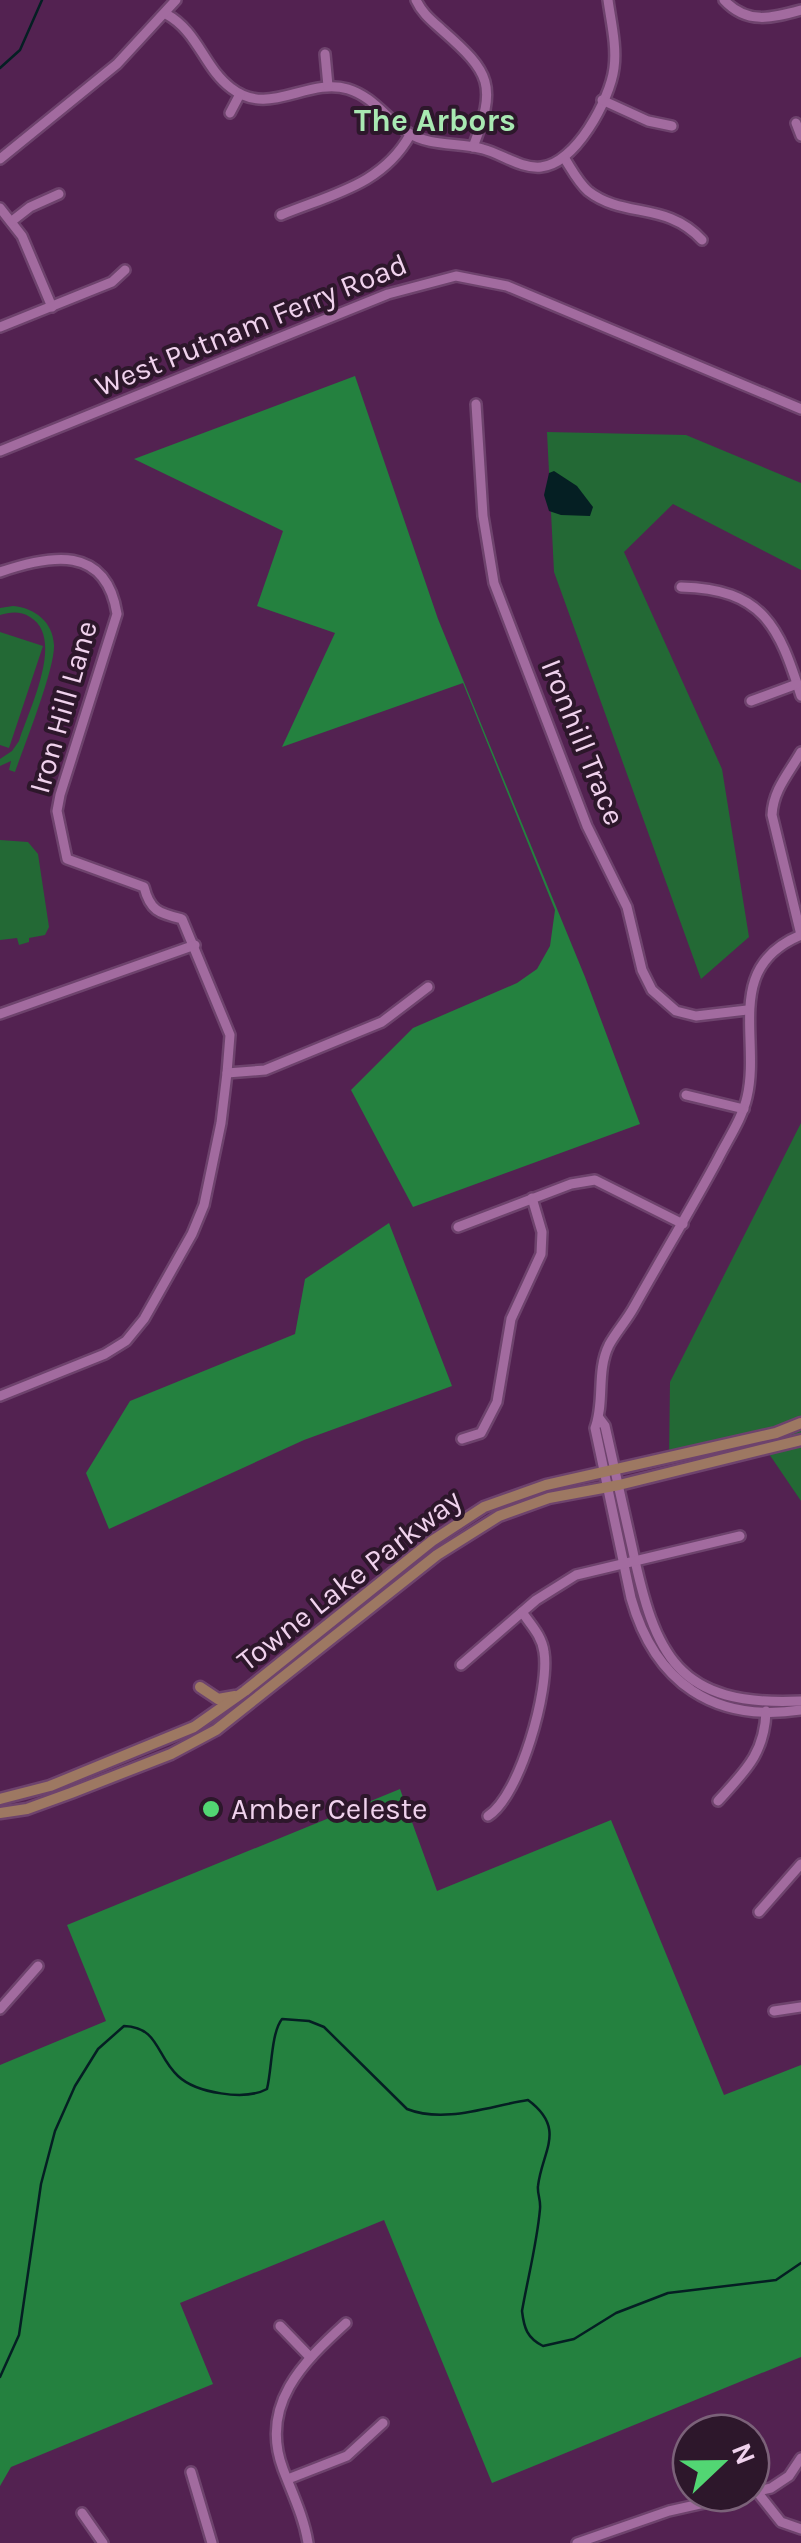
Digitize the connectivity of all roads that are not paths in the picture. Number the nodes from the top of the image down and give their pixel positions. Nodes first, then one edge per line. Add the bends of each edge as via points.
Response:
1 (176, 0) edge
2 (416, 0) edge
3 (608, 0) edge
4 (724, 0) edge
5 (801, 10) edge
6 (166, 14) junction
7 (325, 54) dead end
8 (328, 86) junction
9 (240, 94) junction
10 (602, 100) junction
11 (230, 113) dead end
12 (796, 122) dead end
13 (672, 126) dead end
14 (410, 135) junction
15 (801, 136) edge
16 (473, 147) junction
17 (0, 159) edge
18 (564, 159) junction
19 (59, 194) dead end
20 (0, 208) edge
21 (281, 215) dead end
22 (12, 221) junction
23 (702, 240) dead end
24 (125, 270) dead end
25 (52, 306) junction
26 (0, 327) edge
27 (476, 404) dead end
28 (801, 409) edge
29 (0, 451) edge
30 (0, 572) edge
31 (682, 587) dead end
32 (797, 684) junction
33 (801, 696) edge
34 (751, 700) dead end
35 (800, 756) edge
36 (801, 935) edge
37 (194, 945) junction
38 (428, 987) dead end
39 (748, 1010) junction
40 (0, 1014) edge
41 (227, 1073) junction
42 (686, 1095) dead end
43 (744, 1108) junction
44 (532, 1198) junction
45 (683, 1224) junction
46 (458, 1226) dead end
47 (0, 1396) edge
48 (801, 1423) edge
49 (462, 1439) dead end
50 (801, 1440) edge
51 (609, 1470) junction
52 (613, 1486) junction
53 (740, 1536) dead end
54 (630, 1561) junction
55 (522, 1612) junction
56 (460, 1665) dead end
57 (200, 1687) dead end
58 (246, 1691) junction
59 (801, 1701) edge
60 (766, 1708) junction
61 (801, 1710) edge
62 (0, 1799) edge
63 (718, 1802) dead end
64 (28, 1809) junction
65 (0, 1812) edge
66 (488, 1816) dead end
67 (0, 1822) edge
68 (801, 1864) edge
69 (758, 1912) dead end
70 (38, 1966) dead end
71 (801, 2007) edge
72 (0, 2009) edge
73 (774, 2011) dead end
74 (346, 2323) dead end
75 (280, 2326) dead end
76 (309, 2356) junction
77 (383, 2423) dead end
78 (801, 2458) edge
79 (191, 2472) dead end
80 (288, 2479) junction
81 (771, 2487) edge
82 (771, 2509) edge
83 (671, 2511) edge
84 (82, 2513) dead end
85 (801, 2528) edge
86 (103, 2543) edge
87 (212, 2543) edge
88 (308, 2543) edge
89 (576, 2543) edge

1 - 6 street
2 - 16 street via 484,75 487,106
3 - 10 street via 614,69
4 - 5 street via 748,17
6 - 9 street
6 - 17 street via 117,64
7 - 8 street
8 - 9 street via 262,102
8 - 14 street via 368,98
9 - 11 street
10 - 13 street
10 - 18 street via 582,141
12 - 15 street
14 - 16 street
14 - 21 street via 377,175
16 - 18 street via 538,168
18 - 23 street via 598,197 671,216
19 - 22 street
20 - 22 street
22 - 25 street
24 - 25 street via 112,282
25 - 26 street
27 - 39 street, Ironhill Trace via 482,516 494,582 587,826 627,908 642,970 652,990 676,1011 696,1016
28 - 29 street, West Putnam Ferry Road via 507,286 456,276 388,294
30 - 37 street, Iron Hill Lane via 61,556 94,570 114,596 116,614 56,811 67,859 144,887 148,904 182,919
31 - 32 street via 728,592 767,618 786,647
32 - 33 street
32 - 34 street
35 - 36 street via 781,783 772,815
36 - 39 street via 766,960
37 - 40 street
37 - 41 street, Iron Hill Lane via 230,1036
38 - 41 street via 382,1022 265,1070
39 - 43 street
41 - 47 street, Iron Hill Lane via 204,1205 144,1319 106,1354
42 - 43 street
43 - 45 street
44 - 45 street via 595,1180
44 - 46 street
44 - 49 street via 542,1232 540,1254 511,1319 497,1402 480,1433
45 - 51 street via 609,1346 601,1372 595,1428
48 - 51 main road, Towne Lake Parkway
50 - 52 main road, Towne Lake Parkway
51 - 52 street
51 - 58 main road, Towne Lake Parkway via 513,1495 452,1526
52 - 54 street
52 - 64 main road, Towne Lake Parkway via 535,1502 476,1528 216,1730
53 - 54 street
54 - 55 street via 576,1576
54 - 60 street via 659,1641 679,1667 722,1695
55 - 56 street
55 - 66 street via 544,1651 540,1691 519,1772 508,1798
57 - 58 main road via 218,1699
58 - 62 main road, Towne Lake Parkway via 177,1736
59 - 60 street
60 - 61 street
60 - 63 street via 759,1750
64 - 65 main road, Towne Lake Parkway
64 - 67 main road
68 - 69 street
70 - 72 street
71 - 73 street
74 - 76 street
75 - 76 street
76 - 80 street via 285,2391 276,2425
77 - 80 street via 347,2456
78 - 81 street
79 - 87 street
80 - 88 street
82 - 85 street via 781,2522
83 - 89 street
84 - 86 street

